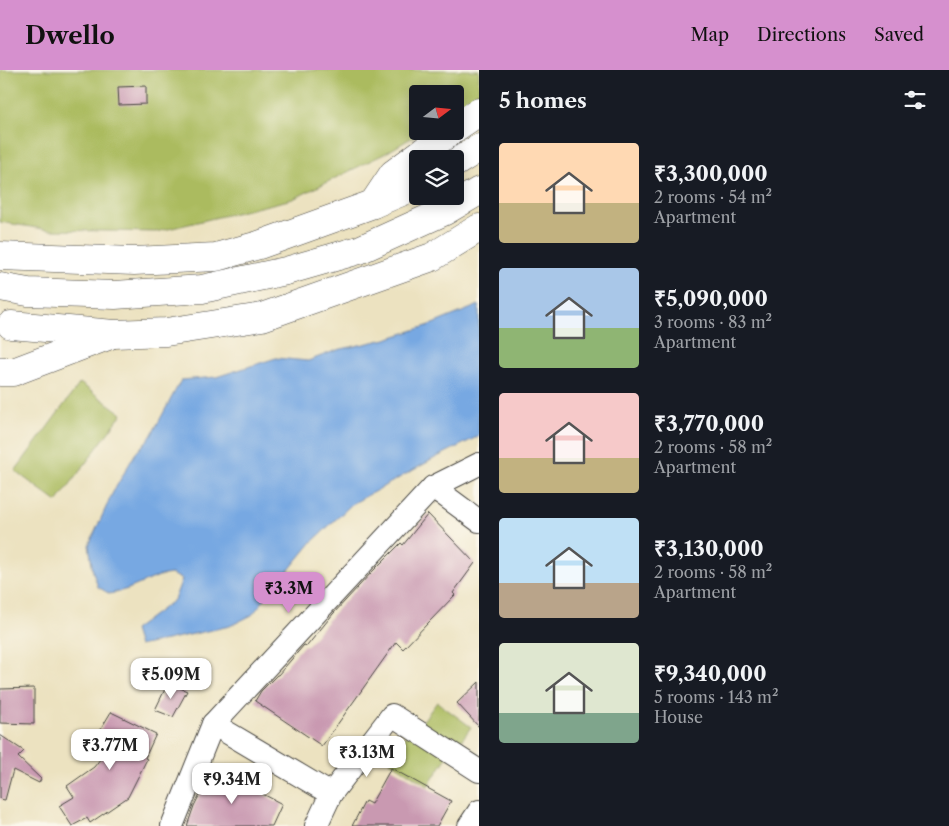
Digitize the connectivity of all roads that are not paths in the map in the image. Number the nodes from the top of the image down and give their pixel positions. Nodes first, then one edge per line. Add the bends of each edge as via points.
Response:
1 (479, 112) edge
2 (464, 122) edge
3 (439, 140) edge
4 (479, 148) edge
5 (464, 157) edge
6 (409, 189) edge
7 (479, 190) edge
8 (373, 204) junction
9 (479, 228) edge
10 (0, 256) edge
11 (0, 287) edge
12 (6, 325) edge
13 (114, 334) junction
14 (4, 377) edge
15 (479, 464) edge
16 (433, 487) junction
17 (479, 521) edge
18 (213, 724) junction
19 (479, 771) edge
20 (331, 794) junction
21 (479, 811) edge
22 (172, 826) edge
23 (316, 826) edge
24 (469, 826) edge

1 - 2 main road
3 - 8 main road via 393,174
4 - 5 main road
6 - 8 main road
7 - 11 main road via 445,210 359,250 286,272 202,289 115,296 28,292
8 - 10 main road via 216,257 134,261
9 - 13 main road via 432,257 262,317 166,332
12 - 13 main road
12 - 14 main road via 21,336 25,347 22,361
13 - 14 main road
15 - 16 street
16 - 17 street
16 - 18 street
18 - 20 street
18 - 22 street
19 - 20 street via 392,715
20 - 23 street
21 - 24 street

